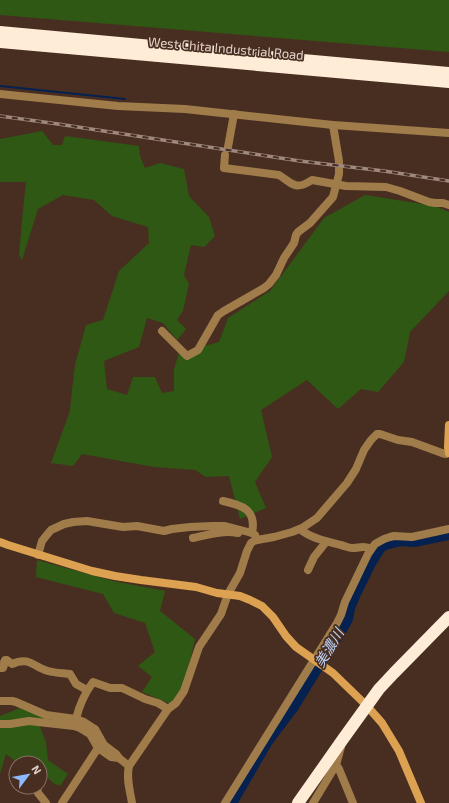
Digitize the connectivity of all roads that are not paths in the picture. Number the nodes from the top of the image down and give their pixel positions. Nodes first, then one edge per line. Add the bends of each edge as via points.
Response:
1 (0, 32) edge
2 (0, 42) edge
3 (449, 73) edge
4 (449, 82) edge
5 (0, 94) edge
6 (234, 114) junction
7 (333, 125) junction
8 (449, 133) edge
9 (228, 146) dead end
10 (225, 155) dead end
11 (336, 185) junction
12 (449, 204) edge
13 (162, 331) dead end
14 (449, 425) edge
15 (449, 453) edge
16 (222, 501) dead end
17 (300, 529) junction
18 (449, 529) edge
19 (252, 533) junction
20 (193, 538) dead end
21 (256, 540) junction
22 (0, 542) edge
23 (326, 542) junction
24 (371, 549) junction
25 (38, 555) junction
26 (308, 570) dead end
27 (228, 594) junction
28 (449, 616) edge
29 (314, 660) junction
30 (0, 668) edge
31 (87, 690) junction
32 (0, 701) edge
33 (367, 706) junction
34 (168, 709) junction
35 (76, 719) junction
36 (0, 724) edge
37 (343, 739) junction
38 (98, 748) junction
39 (119, 758) junction
40 (336, 765) junction
41 (129, 766) junction
42 (40, 795) edge
43 (46, 803) edge
44 (62, 803) edge
45 (132, 803) edge
46 (225, 803) edge
47 (298, 803) edge
48 (313, 803) edge
49 (353, 803) edge
50 (421, 803) edge

1 - 3 highway, West Chita Industrial Road
2 - 4 highway, West Chita Industrial Road
5 - 6 street
6 - 7 street
6 - 9 street
7 - 8 street
7 - 11 street via 339,161
10 - 11 street via 224,168 279,175 295,186 304,185 312,180
11 - 12 street via 386,187 429,202
11 - 13 street via 333,197 296,235 276,276 264,288 224,310 198,350 187,356
14 - 15 street
15 - 17 street via 377,434 364,450 347,484 318,518
16 - 19 street via 246,508 252,518
17 - 21 street
17 - 23 street
18 - 24 street via 412,537 390,537 379,541
19 - 21 street
19 - 25 street via 226,526 164,531 141,526 123,527 87,521 73,522 51,530 42,541
20 - 21 street via 235,532
21 - 27 street via 247,551 240,573
22 - 25 street
23 - 24 street
23 - 26 street
24 - 29 street via 344,602 337,623
25 - 27 street via 115,576
27 - 29 street via 240,596 262,606 296,647
27 - 34 street via 221,614 199,647 184,690 176,703
28 - 33 highway via 394,673
29 - 33 street via 333,673
29 - 46 street
30 - 31 street via 4,667 5,660 12,664 22,660 28,661 47,671 70,674 76,684
31 - 34 street via 93,682 110,688 122,688
31 - 35 street
32 - 35 street via 16,702 46,715
33 - 37 highway
33 - 50 street via 382,723 399,751
34 - 41 street
35 - 39 street via 95,729 104,745
36 - 38 street via 29,721 74,726 90,734
37 - 40 street
37 - 47 highway
38 - 39 street
38 - 44 street
39 - 41 street
40 - 48 street
40 - 49 street via 340,768
41 - 45 street via 128,779
42 - 43 street

